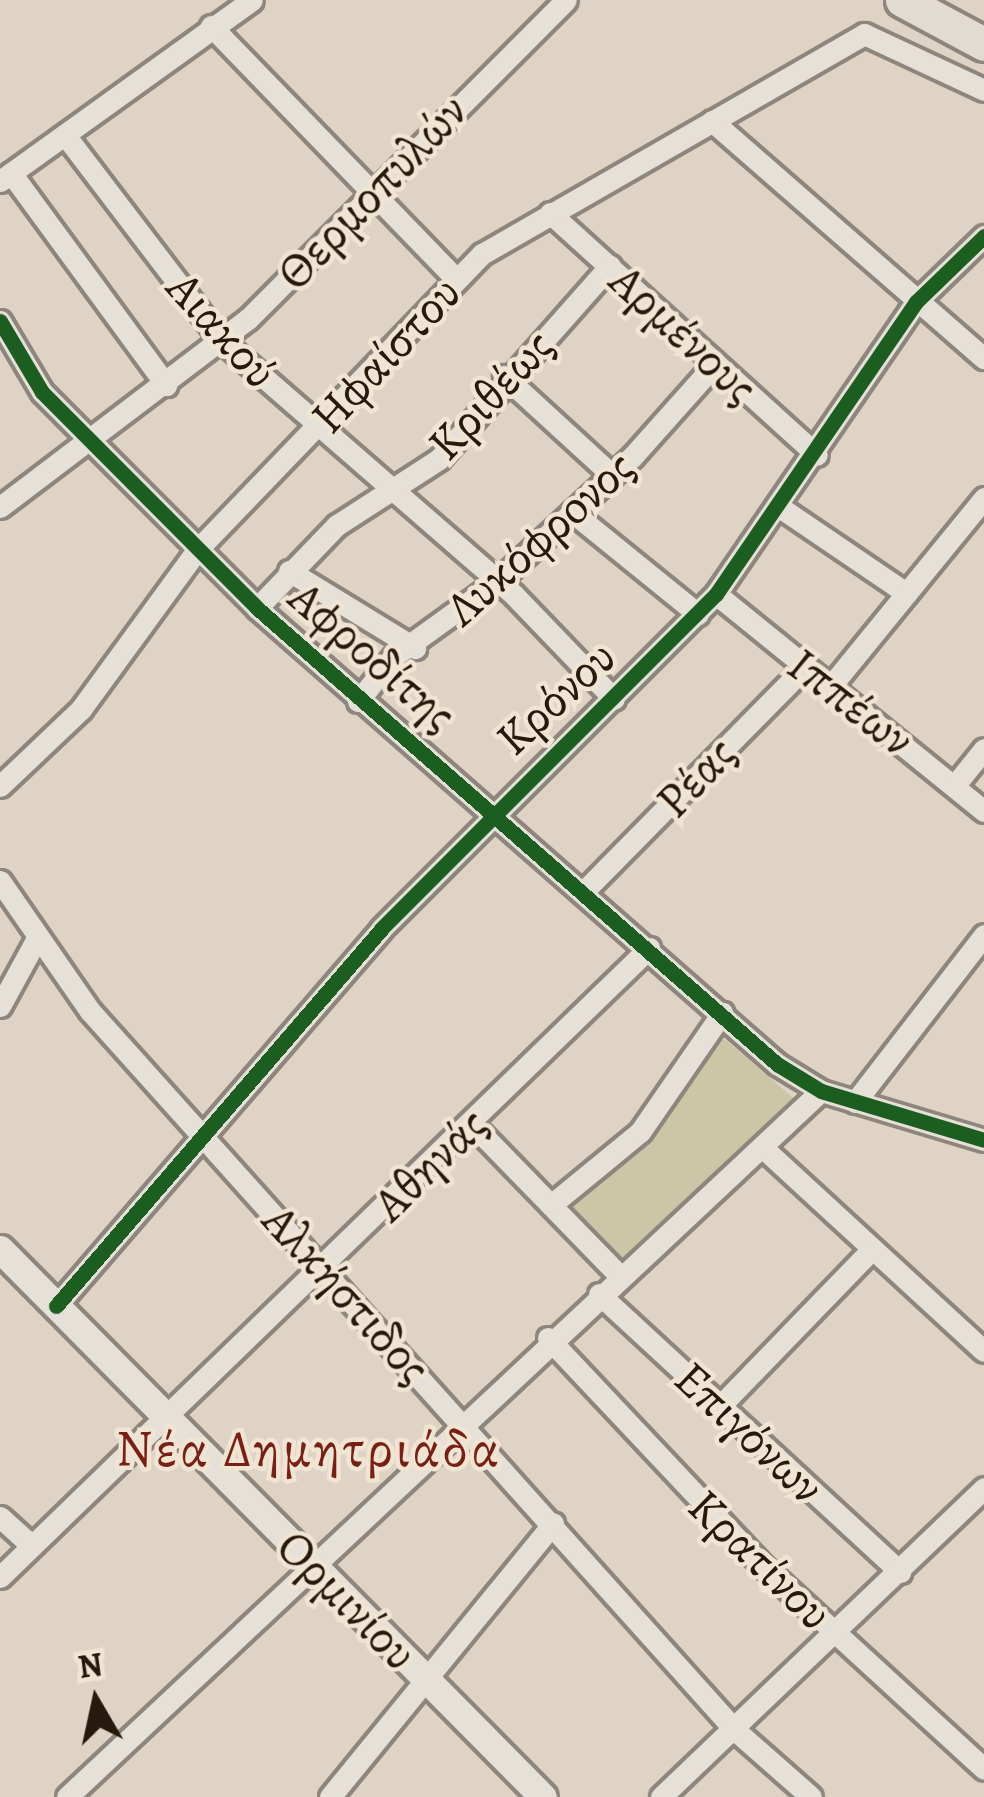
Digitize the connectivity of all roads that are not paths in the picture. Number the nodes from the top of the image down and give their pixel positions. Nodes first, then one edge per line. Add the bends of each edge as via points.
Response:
1 (566, 0) edge
2 (902, 0) edge
3 (248, 1) edge
4 (211, 26) junction
5 (984, 44) edge
6 (984, 90) edge
7 (712, 121) junction
8 (64, 135) junction
9 (5, 177) edge
10 (370, 193) junction
11 (550, 213) junction
12 (984, 236) edge
13 (610, 266) junction
14 (456, 279) junction
15 (916, 302) junction
16 (0, 321) edge
17 (222, 341) junction
18 (984, 358) edge
19 (715, 364) junction
20 (504, 376) junction
21 (166, 385) junction
22 (317, 430) junction
23 (90, 445) junction
24 (817, 455) junction
25 (612, 475) junction
26 (390, 488) junction
27 (0, 507) edge
28 (784, 510) junction
29 (981, 510) edge
30 (572, 512) junction
31 (197, 550) junction
32 (289, 572) junction
33 (498, 581) junction
34 (906, 592) junction
35 (716, 594) junction
36 (256, 608) junction
37 (698, 614) junction
38 (415, 648) junction
39 (806, 666) junction
40 (830, 686) junction
41 (614, 699) junction
42 (358, 700) junction
43 (984, 749) edge
44 (955, 785) junction
45 (0, 786) edge
46 (493, 809) junction
47 (984, 811) edge
48 (0, 880) edge
49 (586, 889) junction
50 (984, 935) edge
51 (36, 940) junction
52 (650, 948) junction
53 (0, 1006) edge
54 (722, 1013) junction
55 (821, 1090) junction
56 (855, 1102) junction
57 (471, 1123) junction
58 (207, 1138) junction
59 (984, 1140) edge
60 (762, 1147) junction
61 (551, 1205) junction
62 (0, 1249) edge
63 (872, 1249) junction
64 (324, 1268) junction
65 (620, 1276) junction
66 (599, 1294) junction
67 (56, 1306) junction
68 (548, 1338) junction
69 (984, 1351) edge
70 (720, 1406) junction
71 (166, 1418) junction
72 (460, 1421) junction
73 (984, 1488) edge
74 (0, 1517) edge
75 (553, 1524) junction
76 (32, 1546) junction
77 (312, 1565) junction
78 (900, 1572) junction
79 (0, 1576) edge
80 (836, 1634) junction
81 (426, 1679) junction
82 (735, 1730) junction
83 (984, 1769) edge
84 (67, 1797) edge
85 (331, 1797) edge
86 (543, 1797) edge
87 (661, 1797) edge
88 (811, 1797) edge

1 - 10 street, Θερμοπυλών
2 - 5 main road
3 - 4 street
4 - 8 street
4 - 10 street
6 - 7 street, Ηφαίστου via 864,34
7 - 11 street, Ηφαίστου
7 - 15 street
8 - 9 street
8 - 17 street, Αιακού
9 - 21 street
10 - 14 street
10 - 17 street, Θερμοπυλών
11 - 13 street, Αρμένους
11 - 14 street, Ηφαίστου
12 - 15 street, Κρόνου
13 - 19 street, Αρμένους
13 - 20 street, Κριθέως
14 - 22 street, Ηφαίστου
15 - 18 street
15 - 24 street, Κρόνου
16 - 23 street, Αφροδίτης
17 - 21 street, Θερμοπυλών
17 - 22 street, Αιακού
19 - 24 street, Αρμένους
19 - 25 street, Λυκόφρoνος
20 - 25 street
20 - 26 street, Κριθέως via 439,459
21 - 23 street, Θερμοπυλών
22 - 26 street, Αιακού
22 - 31 street, Ηφαίστου
23 - 27 street, Θερμοπυλών
23 - 31 street, Αφροδίτης
24 - 28 street, Κρόνου
25 - 30 street, Λυκόφρoνος
26 - 32 street, Κριθέως
26 - 33 street, Αιακού
28 - 34 street
28 - 35 street, Κρόνου
29 - 34 street
30 - 33 street, Λυκόφρoνος
30 - 37 street
31 - 36 street, Αφροδίτης
31 - 45 street, Ηφαίστου via 81,709
32 - 36 street, Κριθέως
32 - 38 street
33 - 38 street, Λυκόφρoνος
33 - 41 street, Αιακού
34 - 40 street
35 - 37 street, Κρόνου
35 - 39 street, Ιππέων
36 - 42 street, Αφροδίτης
37 - 41 street, Κρόνου
38 - 42 street, Λυκόφρoνος
39 - 40 street, Ιππέων
39 - 49 street, Ρέας
40 - 44 street, Ιππέων
41 - 46 street, Κρόνου
42 - 46 street, Αφροδίτης
43 - 44 street
44 - 47 street, Ιππέων
46 - 49 street, Αφροδίτης
46 - 58 street, Κρόνου
48 - 51 street, Αλκήστιδος
49 - 52 street, Αφροδίτης
50 - 56 street
51 - 53 street
51 - 58 street, Αλκήστιδος
52 - 54 street, Αφροδίτης
52 - 57 street, Αθηνάς
54 - 55 street, Αφροδίτης
54 - 61 street via 640,1132
55 - 56 street, Αφροδίτης
55 - 60 street
56 - 59 street, Αφροδίτης
57 - 61 street
57 - 64 street, Αθηνάς
58 - 64 street, Αλκήστιδος
58 - 67 street, Κρόνου
60 - 63 street
60 - 65 street
61 - 65 street
62 - 67 street, Ορμινίου
63 - 69 street
63 - 70 street
64 - 71 street, Αθηνάς
64 - 72 street, Αλκήστιδος
65 - 66 street
66 - 68 street
66 - 70 street, Επιγόνων
67 - 71 street, Ορμινίου
68 - 72 street
68 - 80 street, Κρατίνου
70 - 78 street, Επιγόνων
71 - 76 street, Αθηνάς
71 - 77 street, Ορμινίου
72 - 75 street, Αλκήστιδος
72 - 77 street
73 - 78 street
74 - 76 street
75 - 81 street
75 - 82 street, Αλκήστιδος
76 - 79 street, Αθηνάς
77 - 81 street, Ορμινίου
77 - 84 street
78 - 80 street
80 - 82 street
80 - 83 street, Κρατίνου
81 - 85 street
81 - 86 street, Ορμινίου
82 - 87 street
82 - 88 street, Αλκήστιδος

